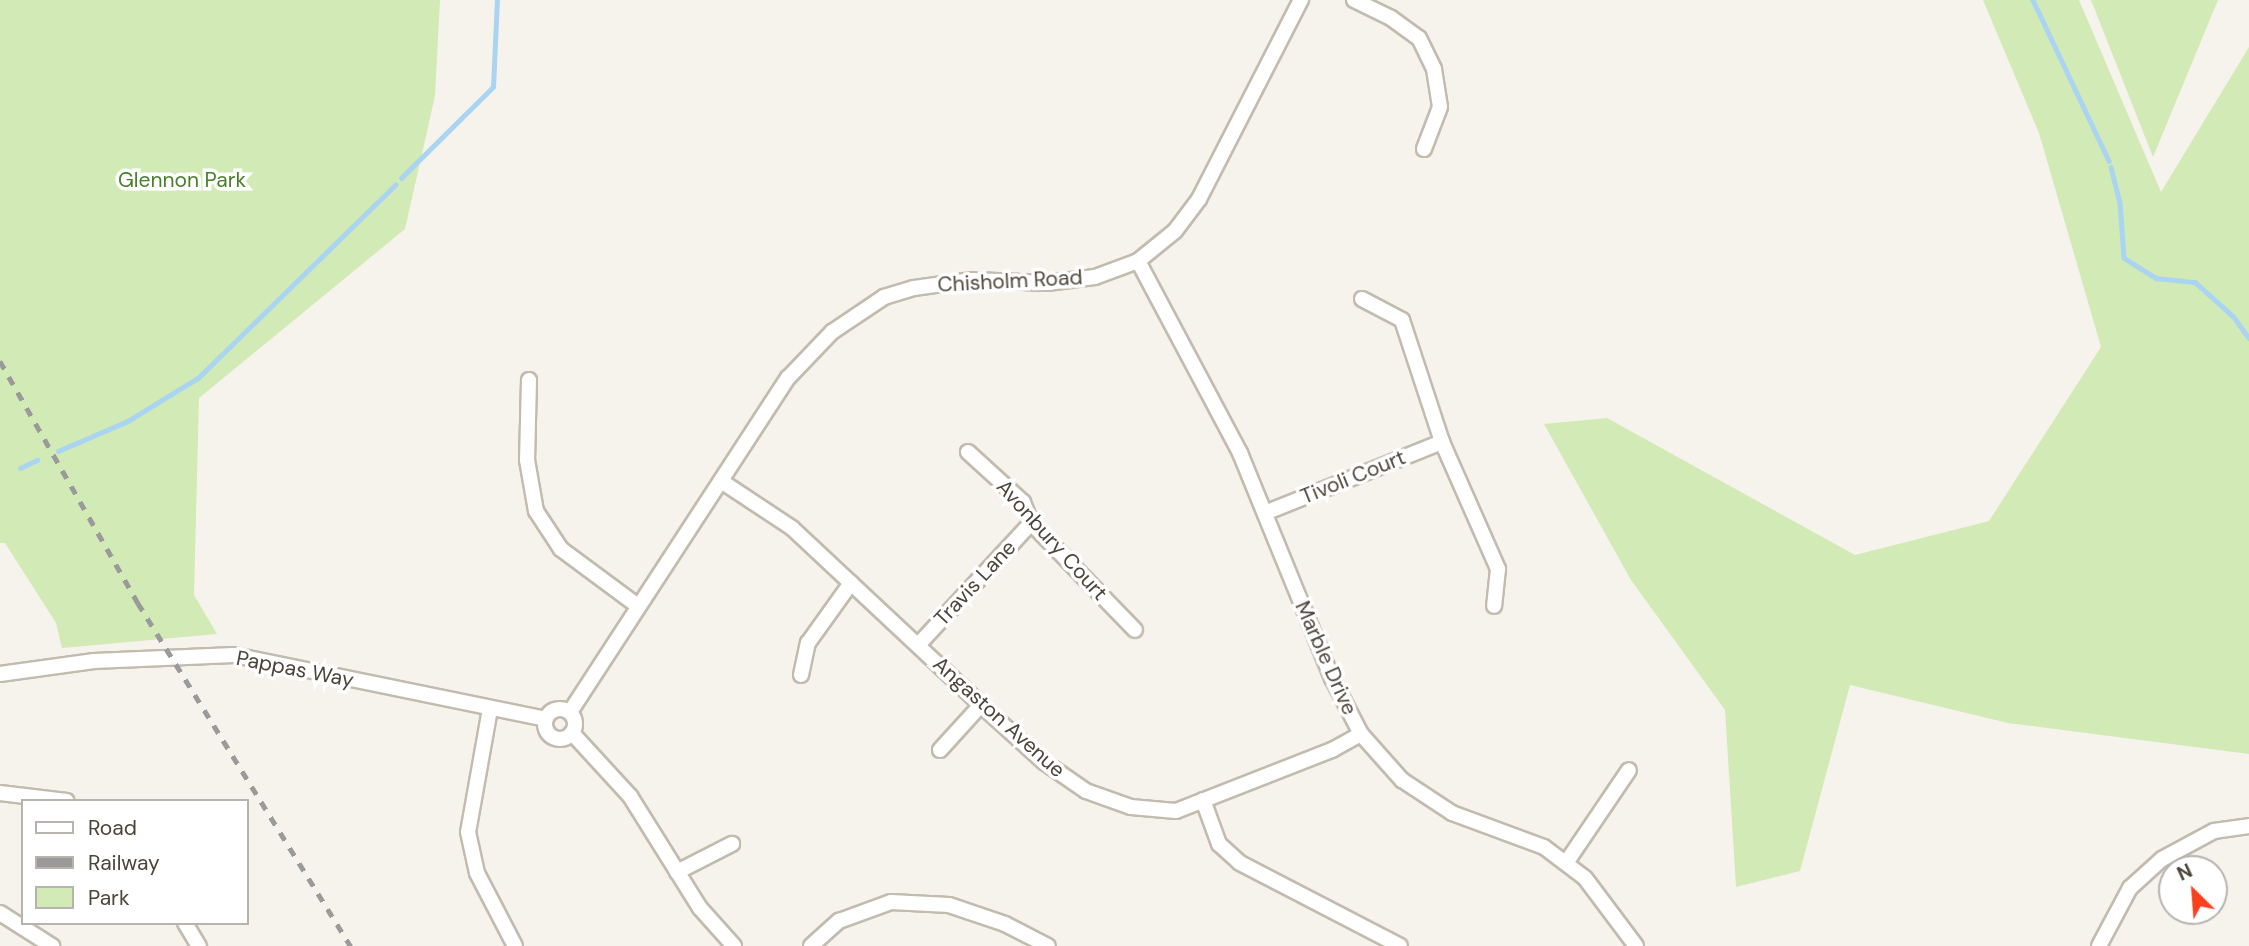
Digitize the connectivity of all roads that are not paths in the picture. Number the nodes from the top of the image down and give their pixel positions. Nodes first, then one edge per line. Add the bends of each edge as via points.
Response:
1 (1301, 0) edge
2 (1354, 0) edge
3 (1424, 149) dead end
4 (1138, 261) junction
5 (1362, 299) dead end
6 (529, 380) dead end
7 (1442, 442) junction
8 (968, 452) dead end
9 (721, 481) junction
10 (1265, 513) junction
11 (1031, 523) junction
12 (851, 583) junction
13 (638, 606) junction
14 (1494, 606) dead end
15 (1135, 630) dead end
16 (919, 644) junction
17 (0, 674) edge
18 (801, 675) dead end
19 (981, 705) junction
20 (490, 709) junction
21 (570, 712) junction
22 (546, 719) junction
23 (572, 733) junction
24 (1361, 734) junction
25 (940, 750) dead end
26 (1629, 770) dead end
27 (0, 793) edge
28 (50, 799) edge
29 (1203, 800) junction
30 (2249, 826) edge
31 (732, 844) dead end
32 (1566, 863) junction
33 (677, 872) junction
34 (0, 913) edge
35 (185, 925) edge
36 (52, 946) edge
37 (199, 946) edge
38 (515, 946) edge
39 (734, 946) edge
40 (811, 946) edge
41 (1048, 946) edge
42 (1400, 946) edge
43 (1636, 946) edge
44 (2099, 946) edge

1 - 4 street, Chisholm Road via 1199,199 1175,231
2 - 3 street via 1419,38 1434,69 1440,107
4 - 9 street, Chisholm Road via 1071,280 941,283 884,297 832,332 788,378
4 - 10 street, Marble Drive via 1240,453
5 - 7 street via 1402,320
6 - 13 street via 527,460 536,512 561,549
7 - 10 street, Tivoli Court
7 - 14 street via 1498,569
8 - 11 street, Avonbury Court via 1023,502
9 - 12 street, Angaston Avenue via 792,528
9 - 13 street, Chisholm Road
10 - 24 street, Marble Drive via 1332,678
11 - 15 street, Avonbury Court
11 - 16 street, Travis Lane
12 - 16 street, Angaston Avenue
12 - 18 street via 808,643
13 - 21 street, Chisholm Road
16 - 19 street, Angaston Avenue
17 - 20 street, Pappas Way via 94,661 234,655
19 - 25 street
19 - 29 street, Angaston Avenue via 1044,762 1086,791 1131,807 1176,811
20 - 22 street, Pappas Way
20 - 38 street via 468,832 477,873
21 - 22 street via 558,709
21 - 23 street via 576,723
22 - 23 street via 546,730 554,737
23 - 33 street via 630,796
24 - 29 street, Angaston Avenue via 1332,750
24 - 32 street, Marble Drive via 1402,780 1452,813 1544,847
26 - 32 street
27 - 28 street
29 - 42 street via 1219,844 1240,863
30 - 44 street via 2214,831 2162,859 2130,888
31 - 33 street
32 - 43 street, Marble Drive via 1585,878
33 - 39 street via 700,908
34 - 36 street
35 - 37 street
40 - 41 street via 839,921 891,902 949,905 1005,924

